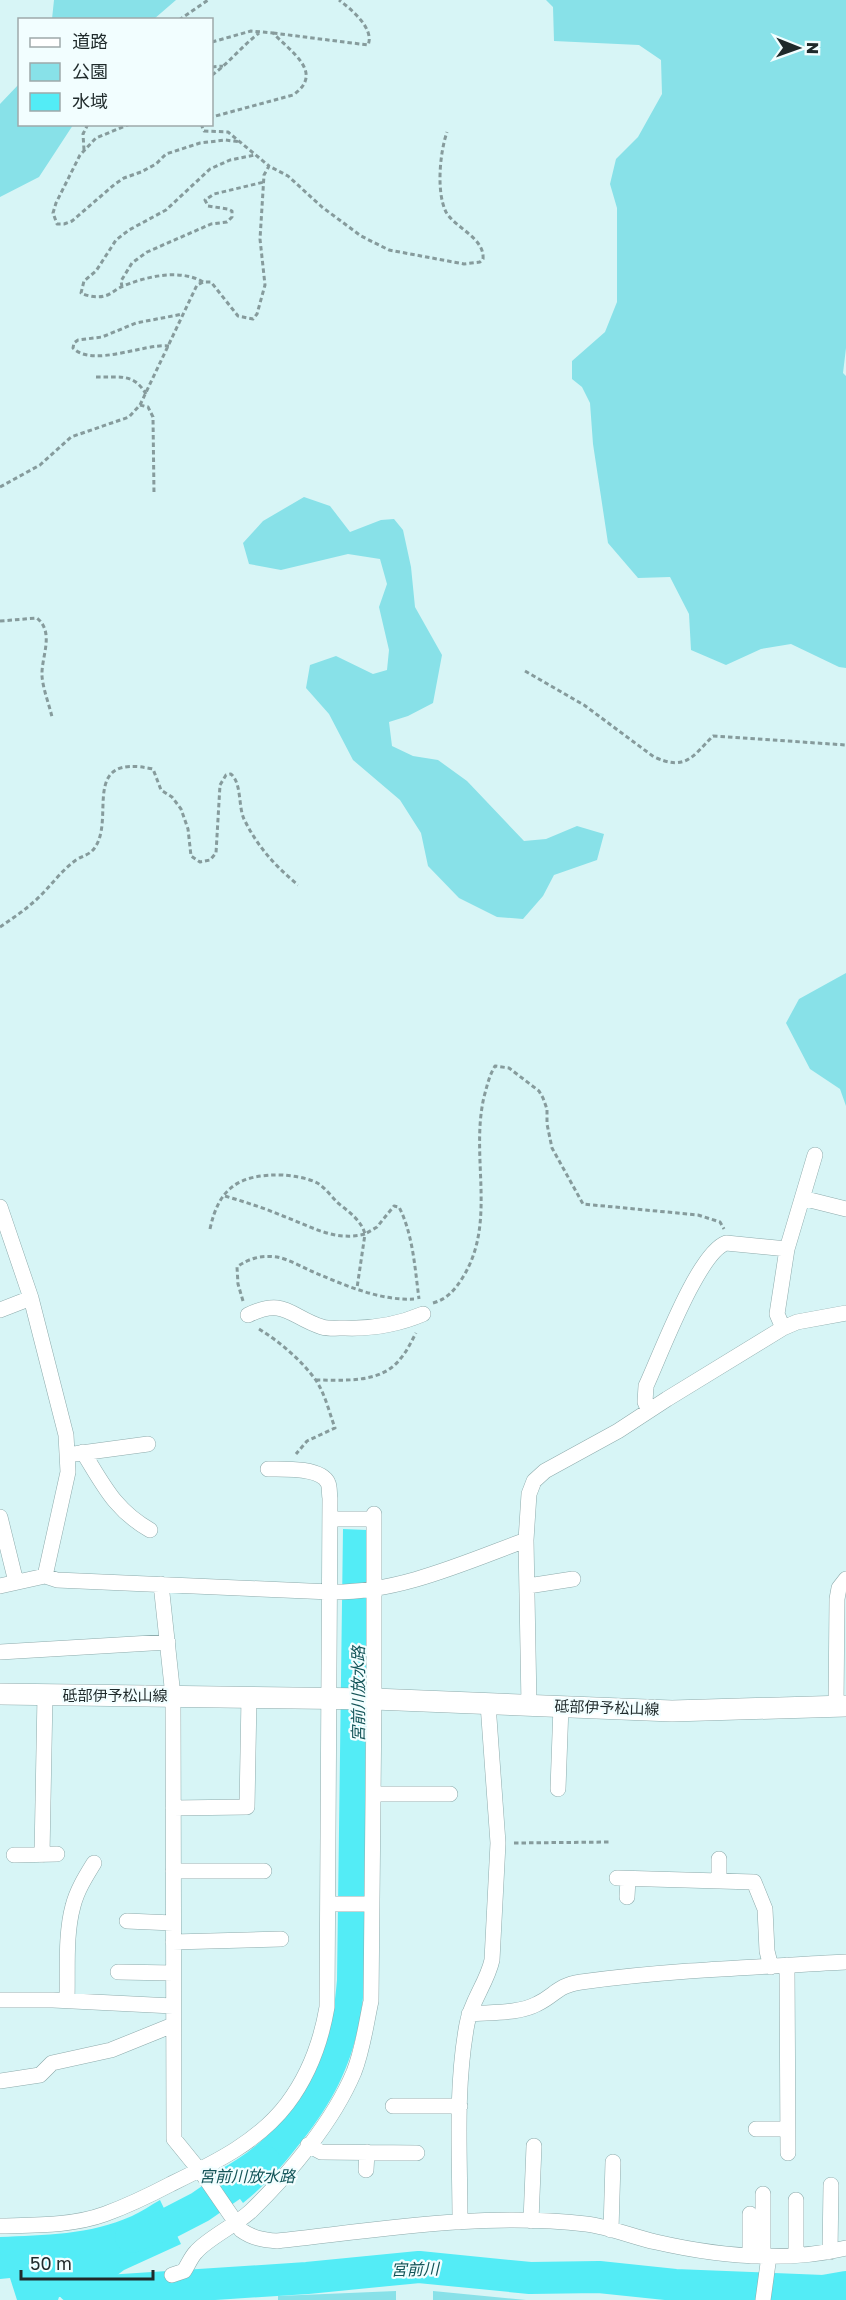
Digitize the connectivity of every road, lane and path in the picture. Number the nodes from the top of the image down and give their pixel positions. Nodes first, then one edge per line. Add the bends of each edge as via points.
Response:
1 (208, 0) edge
2 (339, 0) edge
3 (182, 18) edge
4 (260, 32) junction
5 (273, 33) junction
6 (213, 42) edge
7 (225, 66) junction
8 (213, 67) edge
9 (213, 74) edge
10 (213, 117) edge
11 (87, 126) edge
12 (125, 126) edge
13 (202, 126) edge
14 (447, 132) dead end
15 (241, 142) junction
16 (84, 150) junction
17 (255, 155) junction
18 (269, 166) junction
19 (264, 182) junction
20 (203, 282) junction
21 (122, 287) junction
22 (183, 314) junction
23 (169, 346) junction
24 (96, 377) dead end
25 (146, 394) junction
26 (140, 405) junction
27 (0, 487) edge
28 (154, 494) dead end
29 (0, 621) edge
30 (525, 671) dead end
31 (52, 717) dead end
32 (846, 745) edge
33 (298, 885) dead end
34 (0, 927) edge
35 (815, 1155) dead end
36 (224, 1196) junction
37 (802, 1198) junction
38 (0, 1207) edge
39 (846, 1209) edge
40 (210, 1229) dead end
41 (365, 1234) junction
42 (726, 1243) junction
43 (787, 1249) junction
44 (357, 1288) dead end
45 (31, 1298) junction
46 (0, 1310) edge
47 (423, 1310) junction
48 (846, 1313) edge
49 (248, 1315) dead end
50 (783, 1328) junction
51 (316, 1380) dead end
52 (649, 1411) junction
53 (148, 1444) dead end
54 (83, 1452) junction
55 (67, 1455) junction
56 (268, 1469) dead end
57 (0, 1517) edge
58 (334, 1519) junction
59 (150, 1530) dead end
60 (526, 1540) junction
61 (45, 1576) junction
62 (573, 1579) dead end
63 (846, 1579) edge
64 (16, 1582) junction
65 (161, 1584) junction
66 (0, 1586) edge
67 (528, 1586) junction
68 (371, 1590) junction
69 (333, 1592) junction
70 (168, 1642) junction
71 (0, 1652) edge
72 (0, 1694) edge
73 (45, 1695) junction
74 (173, 1696) junction
75 (249, 1697) junction
76 (334, 1698) junction
77 (371, 1699) junction
78 (488, 1704) junction
79 (529, 1705) junction
80 (561, 1706) junction
81 (841, 1707) edge
82 (558, 1789) dead end
83 (373, 1794) junction
84 (450, 1794) dead end
85 (173, 1808) junction
86 (611, 1842) dead end
87 (498, 1843) junction
88 (14, 1855) dead end
89 (719, 1859) dead end
90 (94, 1863) dead end
91 (173, 1871) junction
92 (264, 1871) dead end
93 (719, 1881) junction
94 (627, 1897) dead end
95 (332, 1904) junction
96 (369, 1904) junction
97 (127, 1921) dead end
98 (173, 1923) junction
99 (281, 1939) dead end
100 (173, 1942) junction
101 (846, 1962) edge
102 (787, 1965) junction
103 (771, 1967) junction
104 (118, 1972) dead end
105 (173, 1973) junction
106 (0, 2000) edge
107 (67, 2000) junction
108 (173, 2006) junction
109 (469, 2014) junction
110 (173, 2025) junction
111 (0, 2081) edge
112 (393, 2106) dead end
113 (460, 2106) junction
114 (756, 2129) dead end
115 (788, 2129) junction
116 (308, 2145) junction
117 (534, 2146) dead end
118 (367, 2152) junction
119 (788, 2152) dead end
120 (417, 2153) dead end
121 (613, 2162) dead end
122 (366, 2169) dead end
123 (202, 2173) junction
124 (831, 2185) dead end
125 (763, 2194) dead end
126 (796, 2200) dead end
127 (750, 2214) dead end
128 (233, 2219) junction
129 (531, 2221) junction
130 (460, 2222) junction
131 (0, 2226) edge
132 (611, 2230) junction
133 (846, 2248) edge
134 (830, 2252) junction
135 (796, 2255) junction
136 (761, 2256) junction
137 (172, 2275) dead end
138 (763, 2300) edge

1 - 3 path
2 - 5 path via 359,19 368,33 368,45
4 - 5 path
4 - 6 path
4 - 7 path
5 - 10 path via 306,67 304,88 293,95
7 - 8 path
7 - 9 path
11 - 16 path
12 - 16 path via 96,138
13 - 15 path via 204,131 228,132
14 - 18 path via 440,162 442,197 445,210 482,249 483,259 475,264 389,250 361,236 288,176
15 - 16 path via 200,143 166,154 116,184 72,221 57,224 53,213 56,203
15 - 17 path
17 - 18 path
17 - 21 path via 210,169 166,210 129,230 84,281 81,292 103,297
18 - 19 path
19 - 20 path via 260,239 265,285 257,314 253,319 238,316 212,282
19 - 21 path via 214,194 205,200 208,206 232,211 232,217 147,252 132,263 121,281
20 - 21 path via 179,274
20 - 22 path via 196,285
22 - 23 path
22 - 23 path via 136,323 74,343 77,352 93,355
23 - 25 path
24 - 25 path via 130,377
25 - 26 path
26 - 27 path via 129,417 71,437 40,465
26 - 28 path via 148,407 153,417
29 - 31 path via 37,618 43,623 46,653 42,679
30 - 32 path via 584,705 665,762 687,762 713,736
33 - 34 path via 273,864 258,843 244,819 231,774 220,785 216,853 210,860 200,862 191,856 181,809 161,790 153,769 138,765 108,777 102,794 98,843 91,853 76,860 30,906
35 - 37 street
36 - 40 path via 216,1206
36 - 41 path via 340,1237
36 - 41 path via 246,1178 262,1175 308,1180 319,1184 354,1217
37 - 39 street
37 - 43 street
38 - 45 street
41 - 44 path
41 - 47 path via 377,1227 394,1206 399,1207
42 - 43 street
42 - 47 path via 720,1222 712,1218 583,1204 552,1148 543,1098 509,1068 495,1066 489,1074 480,1125 478,1245 455,1290
42 - 52 street via 707,1259 684,1303 646,1386
43 - 50 street via 777,1314
45 - 46 street
45 - 55 street via 66,1435
47 - 49 street via 391,1325 353,1328 324,1328 298,1314 272,1307
47 - 51 path via 424,1319 401,1360 391,1369 354,1380
48 - 50 street
50 - 52 street
52 - 60 street via 534,1481 529,1494
53 - 54 street
54 - 55 street
54 - 59 street via 117,1506
55 - 61 street via 68,1472
56 - 58 street via 304,1470 322,1476 328,1483
57 - 64 street
58 - 68 street via 371,1518
58 - 69 street
60 - 67 street
60 - 68 street via 450,1568
61 - 64 street
61 - 65 street via 57,1580
62 - 67 street
63 - 81 street via 837,1599
64 - 66 street
65 - 69 street
65 - 70 street
67 - 79 street
68 - 69 street
68 - 77 street
69 - 76 street
70 - 71 street
70 - 74 street
72 - 73 main road, 砥部伊予松山線
73 - 74 main road, 砥部伊予松山線
73 - 88 street via 50,1854
74 - 75 main road, 砥部伊予松山線
74 - 85 street
75 - 76 main road, 砥部伊予松山線
75 - 85 street via 247,1807
76 - 77 main road, 砥部伊予松山線
76 - 95 street
77 - 78 main road, 砥部伊予松山線
77 - 83 street
78 - 79 main road, 砥部伊予松山線
78 - 87 street
79 - 80 main road, 砥部伊予松山線
80 - 81 main road, 砥部伊予松山線 via 672,1711
80 - 82 street
83 - 84 street
83 - 96 street
85 - 91 street
86 - 87 path
87 - 109 street via 492,1960
89 - 93 street
90 - 107 street via 73,1905
91 - 92 street
91 - 98 street
93 - 94 street via 622,1878
93 - 103 street via 754,1882 765,1909
95 - 96 street
95 - 123 street via 327,2007 322,2033 300,2086 270,2124
96 - 116 street via 371,2001 363,2042 344,2093
97 - 98 street
98 - 100 street
99 - 100 street
100 - 105 street
101 - 102 street
102 - 103 street
102 - 115 street
103 - 109 street via 580,1983 562,1986 526,2008
104 - 105 street
105 - 108 street
106 - 107 street
107 - 108 street
108 - 110 street
109 - 113 street
110 - 111 street via 111,2050 52,2063 40,2075
110 - 123 street via 174,2139
112 - 113 street
113 - 130 street
114 - 115 street
115 - 119 street
116 - 118 street via 321,2152
116 - 128 street via 280,2182
117 - 129 street
118 - 120 street
118 - 122 street
121 - 132 street
123 - 128 street
123 - 131 street via 103,2215 52,2225
124 - 134 street
125 - 136 street
126 - 135 street
127 - 136 street
128 - 130 street via 249,2236 277,2241
128 - 137 street via 196,2251 184,2271
129 - 130 street
129 - 132 street via 586,2224
132 - 136 street via 657,2242
133 - 134 street
134 - 135 street
135 - 136 street
136 - 138 street

